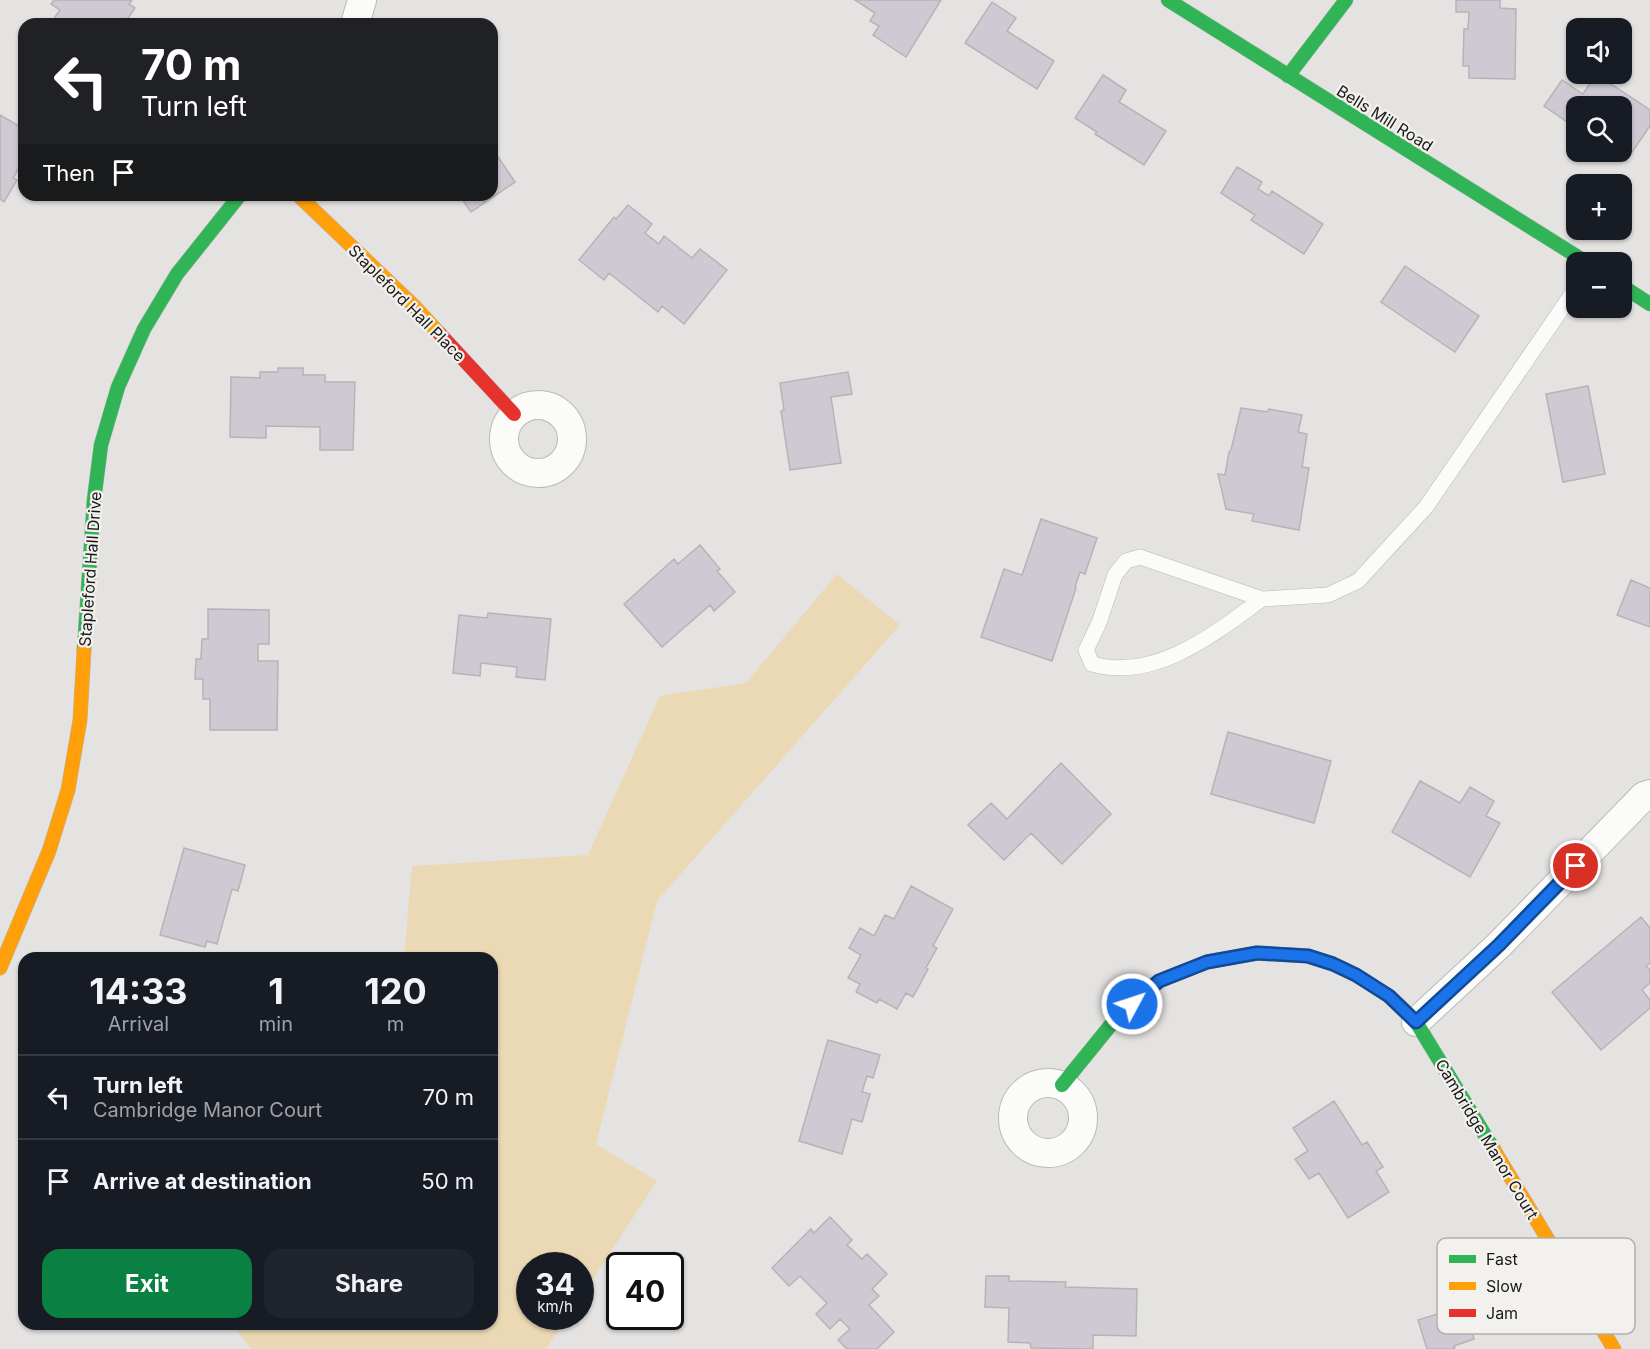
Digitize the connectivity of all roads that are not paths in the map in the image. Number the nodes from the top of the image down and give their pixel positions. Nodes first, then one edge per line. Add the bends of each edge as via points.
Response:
1 (362, 0) edge
2 (1168, 0) edge
3 (1346, 0) edge
4 (357, 18) edge
5 (1287, 76) junction
6 (235, 201) edge
7 (303, 201) edge
8 (1570, 252) edge
9 (1632, 292) edge
10 (1566, 303) edge
11 (1650, 304) edge
12 (514, 414) dead end
13 (1262, 599) junction
14 (1650, 794) edge
15 (0, 968) edge
16 (1416, 1022) junction
17 (1062, 1085) dead end
18 (1547, 1238) edge
19 (1605, 1334) edge
20 (1614, 1349) edge

1 - 4 street
2 - 5 street, Bells Mill Road
3 - 5 street
5 - 8 street, Bells Mill Road
6 - 15 street, Stapleford Hall Drive via 177,274 144,329 118,387 101,445 95,489 80,720 68,790 49,851
7 - 12 street, Stapleford Hall Place via 415,307
9 - 11 street
10 - 13 lane via 1426,507 1358,581 1328,595
13 - 13 lane via 1140,557 1126,561 1115,575 1086,650 1092,664 1106,668 1162,661 1212,635
14 - 16 street
16 - 17 street, Cambridge Manor Court via 1389,996 1333,964 1308,956 1257,953 1207,962 1159,981 1118,1016
16 - 18 street, Cambridge Manor Court
19 - 20 street, Cambridge Manor Court

